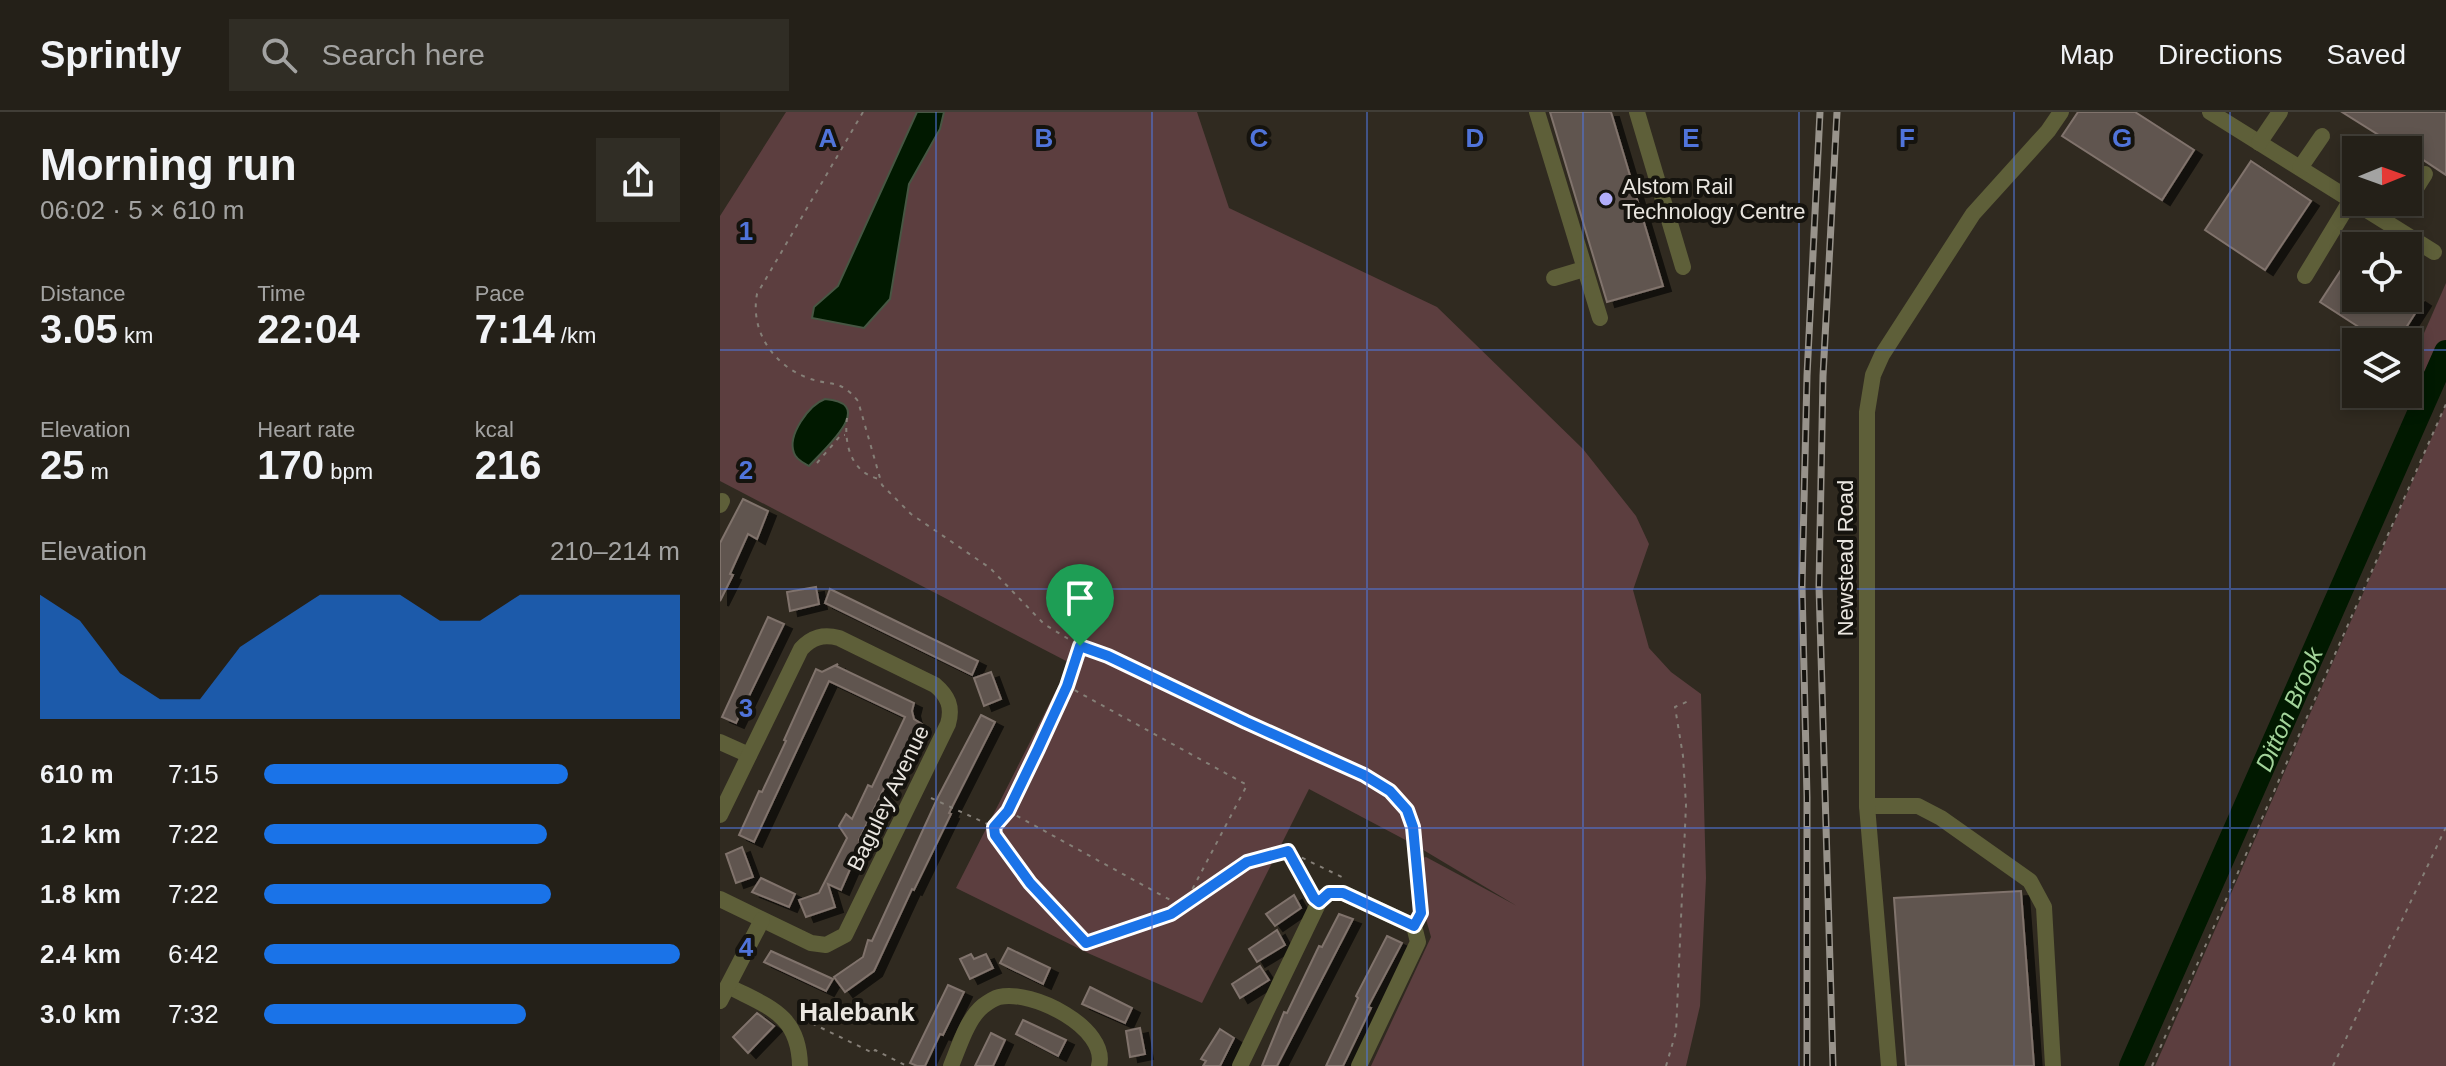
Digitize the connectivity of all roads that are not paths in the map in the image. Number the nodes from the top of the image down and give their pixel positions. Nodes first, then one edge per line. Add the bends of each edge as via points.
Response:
1 (1537, 112) edge
2 (1637, 112) edge
3 (2061, 112) edge
4 (2210, 112) edge
5 (2280, 112) edge
6 (2322, 136) dead end
7 (2259, 143) junction
8 (2300, 168) junction
9 (2425, 174) dead end
10 (2422, 179) edge
11 (2342, 194) edge
12 (2342, 215) edge
13 (2376, 216) edge
14 (2399, 216) edge
15 (2392, 226) junction
16 (2434, 252) dead end
17 (1683, 267) dead end
18 (1584, 269) junction
19 (2305, 276) dead end
20 (1554, 278) dead end
21 (1600, 318) dead end
22 (720, 742) edge
23 (749, 755) junction
24 (1867, 806) junction
25 (720, 815) edge
26 (720, 899) edge
27 (762, 920) junction
28 (724, 994) edge
29 (800, 1066) edge
30 (951, 1066) edge
31 (1099, 1066) edge
32 (1240, 1066) edge
33 (1359, 1066) edge
34 (1889, 1066) edge
35 (2053, 1066) edge

1 - 18 street
2 - 17 street
3 - 24 street, Newstead Road via 1973,214 1873,375 1867,412
4 - 7 street
5 - 7 street
6 - 8 street
7 - 8 street
8 - 11 street
9 - 10 street
12 - 19 street
13 - 15 street
14 - 15 street
15 - 16 street
18 - 20 street
18 - 21 street
22 - 23 street
23 - 25 street, Baguley Avenue
23 - 27 street, Baguley Avenue via 801,649 812,639 832,636 935,685 950,708 948,724 839,940 818,945
24 - 34 street, Newstead Road
24 - 35 street via 1918,806 2030,881 2044,907
26 - 27 street, Baguley Avenue
27 - 28 street
28 - 29 street via 779,1013 794,1033
30 - 31 street via 981,1007 999,997 1025,997 1071,1018 1093,1035
32 - 33 street via 1319,902 1329,893 1343,893 1414,926 1418,942

